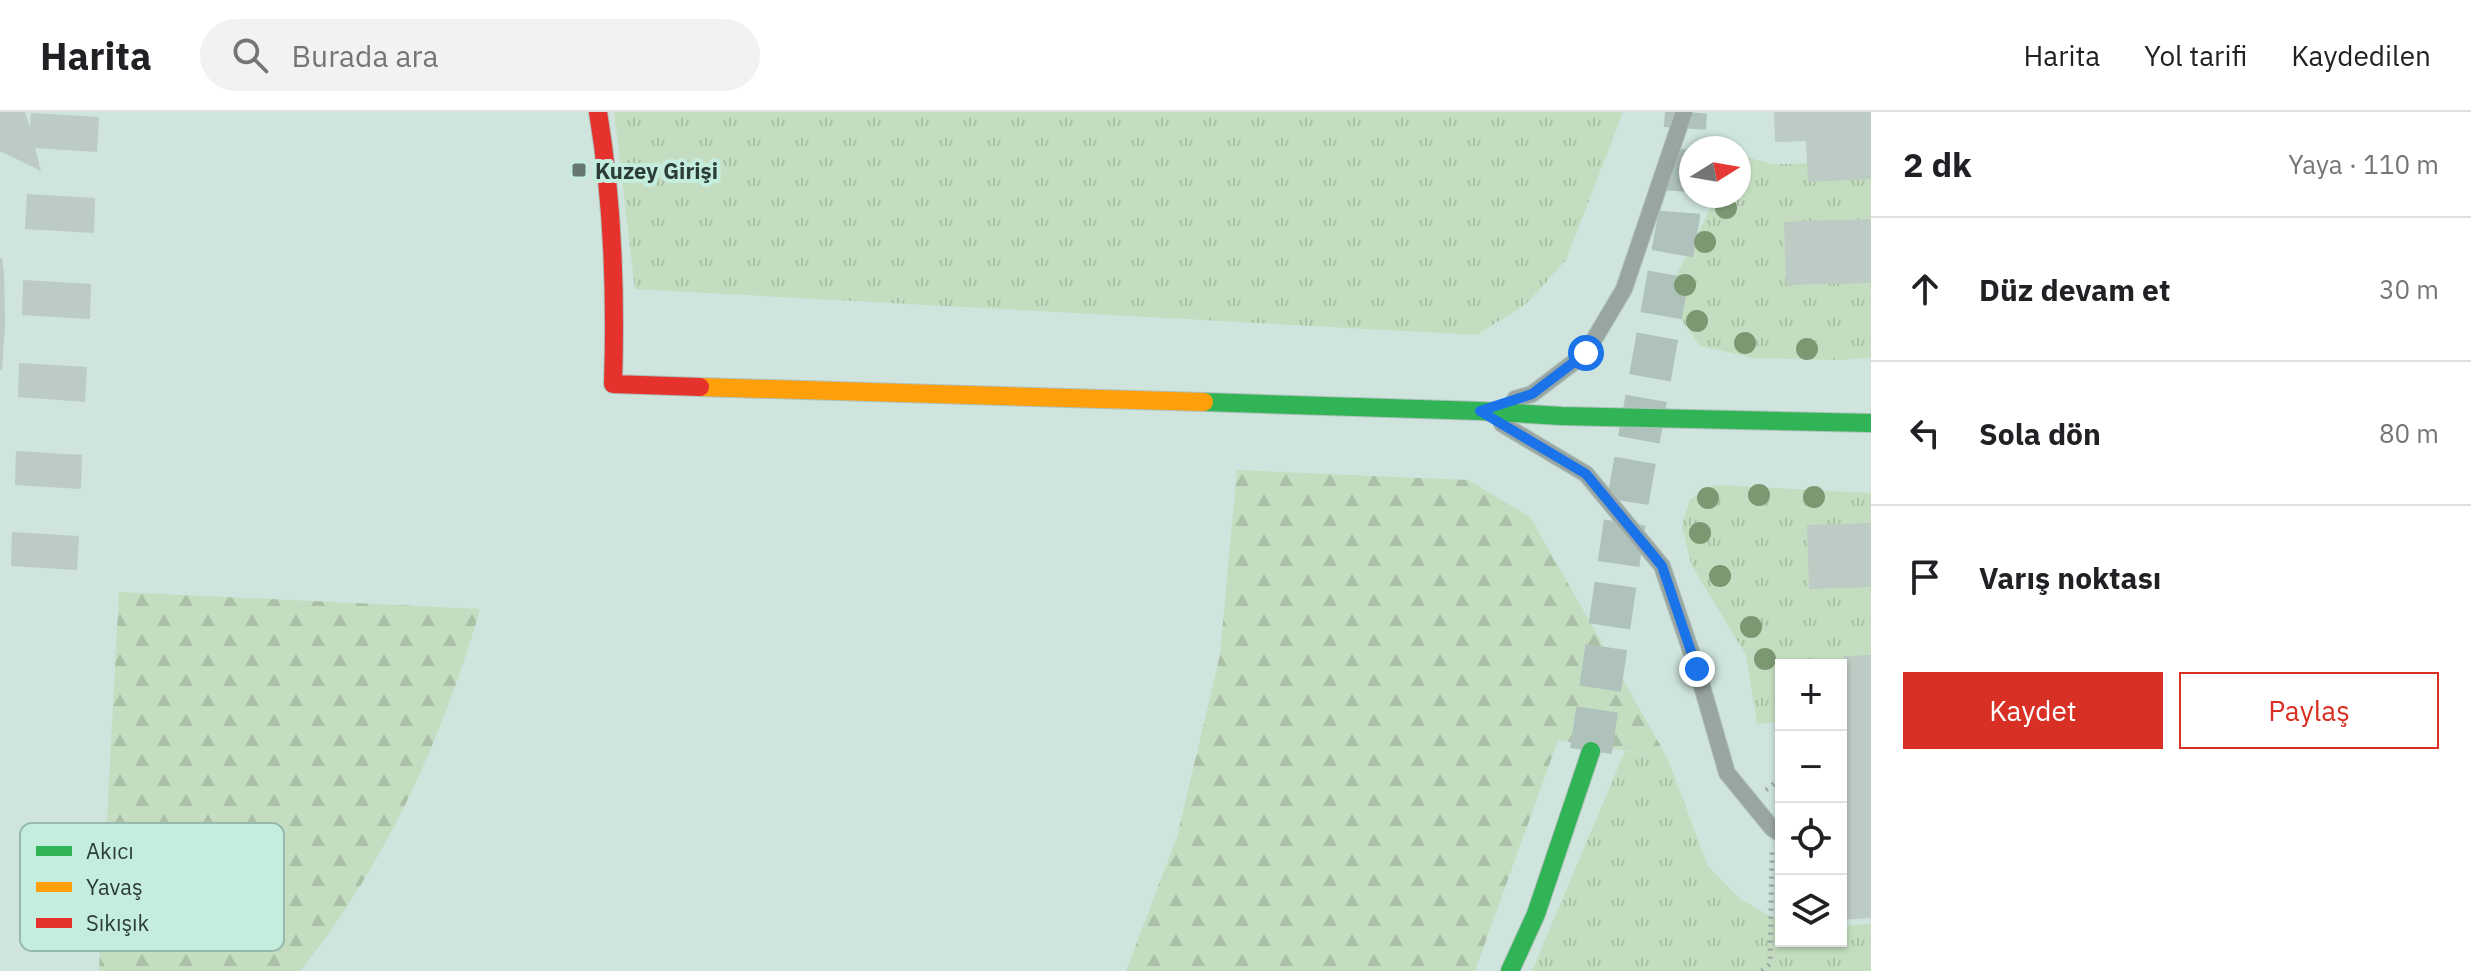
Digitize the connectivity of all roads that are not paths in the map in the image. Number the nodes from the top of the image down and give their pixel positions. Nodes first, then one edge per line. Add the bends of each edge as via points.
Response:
1 (598, 112) edge
2 (1684, 112) edge
3 (1480, 411) junction
4 (1871, 423) edge
5 (1591, 751) tunnel mouth
6 (1775, 829) edge
7 (1510, 971) edge

1 - 3 street via 613,230 613,384
2 - 3 lane via 1624,289 1586,353 1532,394
3 - 4 street
3 - 6 lane via 1586,474 1662,566 1727,773
5 - 7 street via 1536,914

